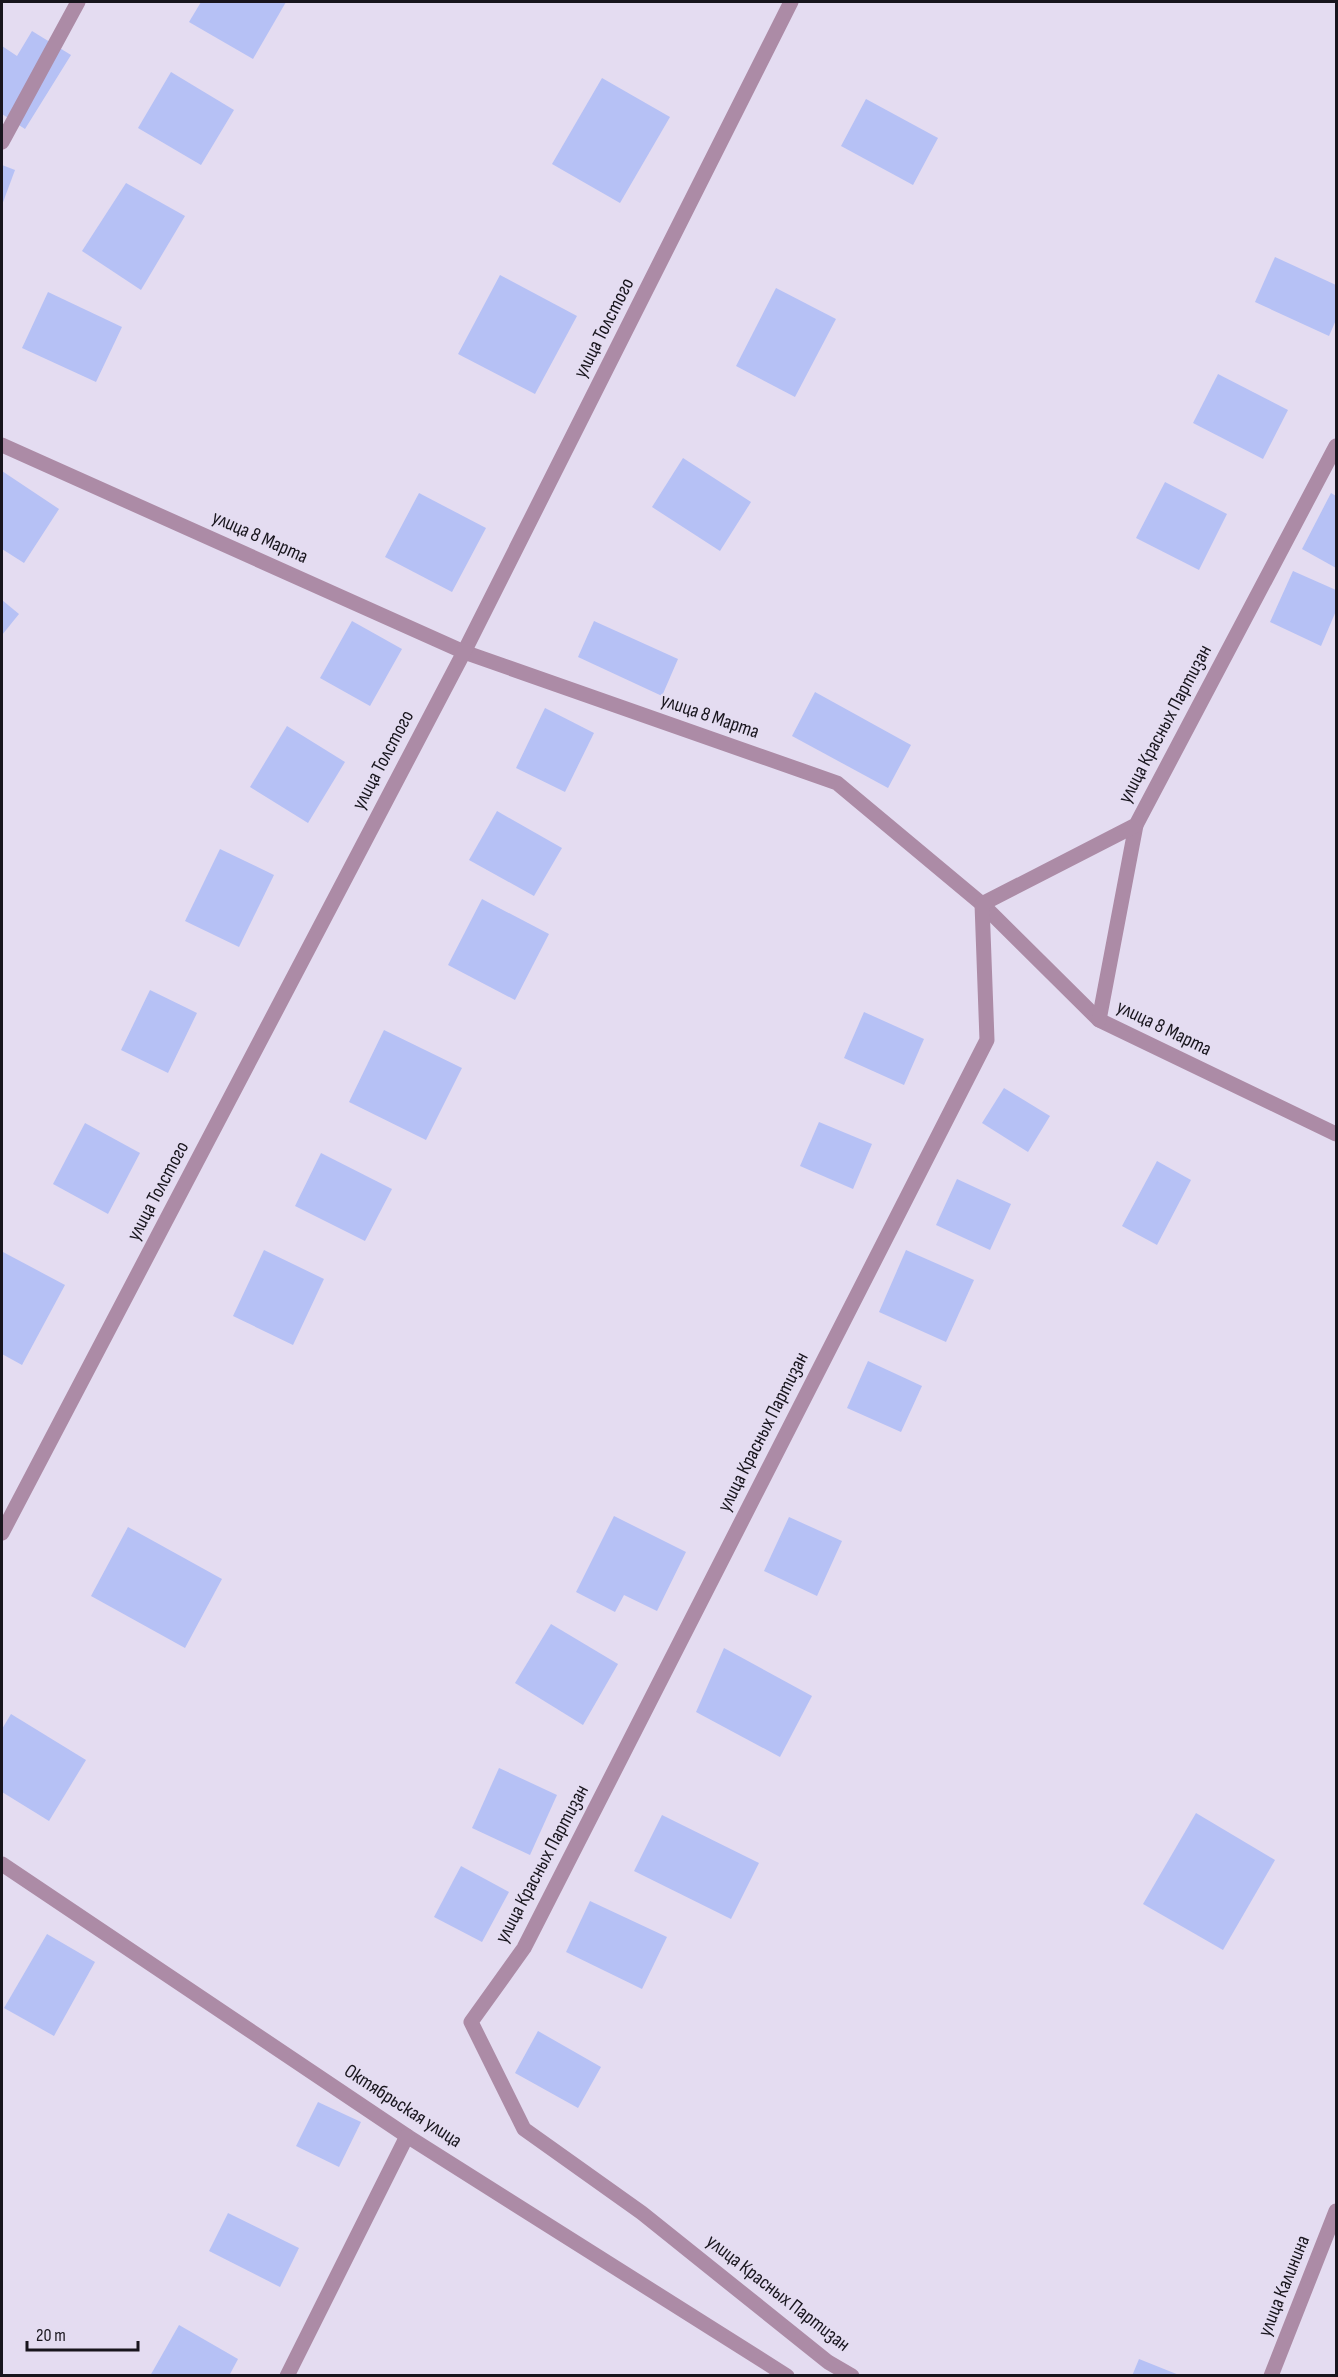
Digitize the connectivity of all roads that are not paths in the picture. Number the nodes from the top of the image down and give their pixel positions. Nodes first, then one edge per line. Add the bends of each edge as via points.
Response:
1 (78, 2) edge
2 (791, 2) edge
3 (2, 142) edge
4 (2, 445) edge
5 (1336, 446) edge
6 (464, 652) junction
7 (1136, 825) junction
8 (982, 904) junction
9 (1099, 1020) junction
10 (1336, 1134) edge
11 (2, 1533) edge
12 (2, 1864) edge
13 (407, 2136) junction
14 (1336, 2211) edge
15 (287, 2376) edge
16 (787, 2376) edge
17 (852, 2376) edge
18 (1271, 2376) edge

1 - 3 street
2 - 6 street, улица Толстого
4 - 6 street, улица 8 Марта
5 - 7 street, улица Красных Партизан
6 - 8 street, улица 8 Марта via 837,783
6 - 11 street, улица Толстого
7 - 8 street, улица Красных Партизан
7 - 9 street
8 - 9 street, улица 8 Марта
8 - 17 street, улица Красных Партизан via 987,1040 524,1948 471,2022 524,2129 642,2213 828,2362
9 - 10 street, улица 8 Марта
12 - 13 street, Октябрьская улица
13 - 15 street
13 - 16 street, Октябрьская улица
14 - 18 street, улица Калинина

